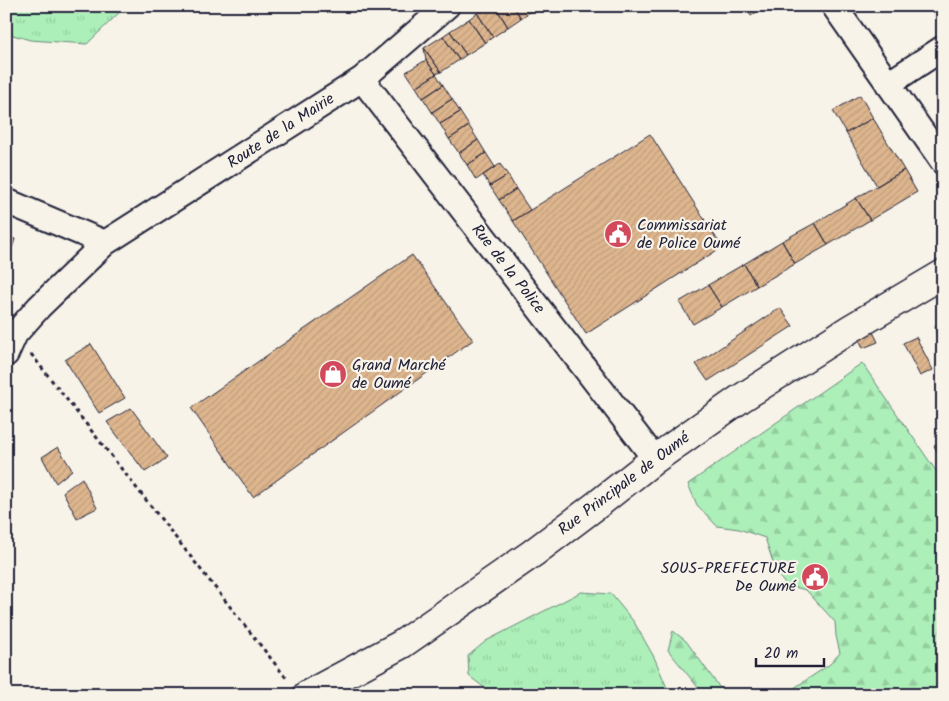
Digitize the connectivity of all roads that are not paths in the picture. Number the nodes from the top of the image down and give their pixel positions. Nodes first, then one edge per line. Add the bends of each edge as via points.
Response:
1 (447, 6) edge
2 (834, 6) edge
3 (943, 48) edge
4 (362, 79) junction
5 (888, 84) junction
6 (943, 162) edge
7 (6, 201) edge
8 (105, 243) junction
9 (943, 274) edge
10 (11, 344) edge
11 (654, 459) junction
12 (300, 691) edge

1 - 4 street, Route de la Mairie
2 - 5 street
3 - 5 street
4 - 8 street, Route de la Mairie
4 - 11 street, Rue de la Police
5 - 6 street
7 - 8 street
8 - 10 street, Route de la Mairie via 69,277
9 - 11 main road, Rue Principale de Oumé via 740,399
11 - 12 main road, Rue Principale de Oumé via 533,553 402,644

